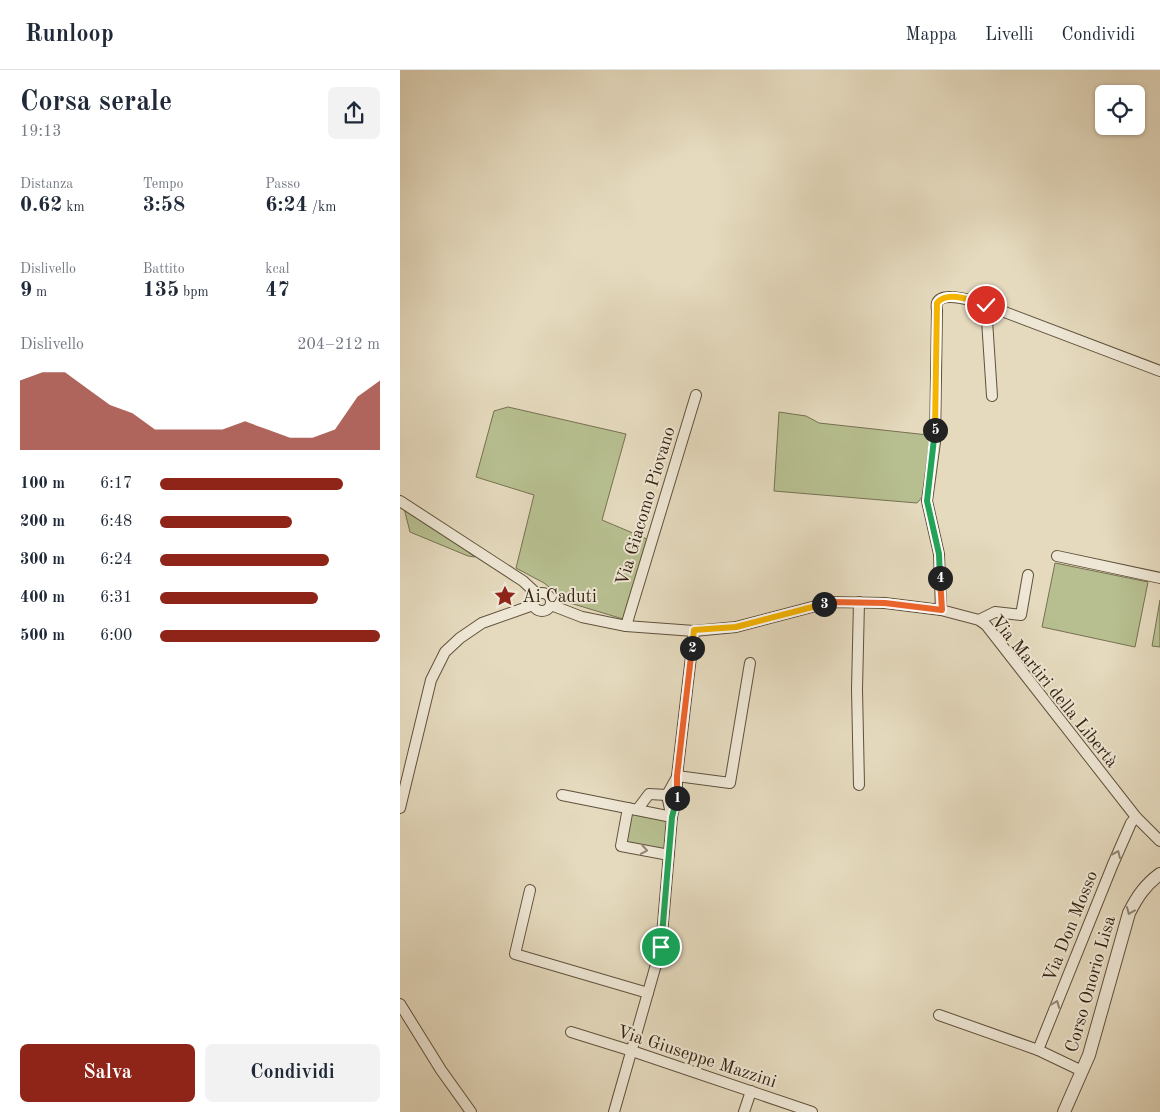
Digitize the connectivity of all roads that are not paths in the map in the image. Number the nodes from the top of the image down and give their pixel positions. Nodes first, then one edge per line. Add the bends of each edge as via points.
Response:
1 (986, 305) junction
2 (1160, 371) edge
3 (696, 395) dead end
4 (992, 396) dead end
5 (400, 501) edge
6 (1057, 556) dead end
7 (1028, 575) dead end
8 (1160, 578) edge
9 (537, 594) junction
10 (859, 602) junction
11 (533, 605) junction
12 (550, 605) junction
13 (942, 610) junction
14 (979, 620) junction
15 (626, 626) junction
16 (694, 630) junction
17 (750, 663) dead end
18 (677, 776) junction
19 (859, 785) dead end
20 (562, 795) dead end
21 (667, 795) junction
22 (400, 808) edge
23 (632, 809) junction
24 (672, 817) junction
25 (1136, 817) junction
26 (1160, 841) edge
27 (669, 855) junction
28 (1160, 874) edge
29 (530, 890) dead end
30 (648, 993) junction
31 (400, 1004) edge
32 (939, 1016) dead end
33 (571, 1032) dead end
34 (1038, 1050) junction
35 (632, 1051) junction
36 (1082, 1071) junction
37 (752, 1091) junction
38 (471, 1112) edge
39 (614, 1112) edge
40 (744, 1112) edge
41 (812, 1112) edge
42 (1064, 1112) edge

1 - 2 street
1 - 4 street
1 - 13 street via 947,297 937,303 935,436 927,501 939,554
3 - 15 street, Via Giacomo Piovano
5 - 9 street via 523,581
6 - 8 street
7 - 14 street via 1021,615 995,612
9 - 11 street
9 - 12 street via 543,592 548,595
10 - 13 street, Via Martiri della Libertà
10 - 16 street, Via Martiri della Libertà via 831,602 736,627
10 - 19 street
11 - 12 street via 543,611
11 - 22 street via 482,623 445,652 430,680
12 - 15 street, Via Martiri della Libertà
13 - 14 street, Via Martiri della Libertà
14 - 25 street, Via Martiri della Libertà
15 - 16 street, Via Martiri della Libertà
16 - 18 street
17 - 18 street via 730,783
18 - 21 street
18 - 24 street
20 - 23 street
21 - 23 street via 649,794
21 - 24 street
23 - 24 street
23 -> 27 street via 621,846
24 - 27 street
25 - 26 street, Via Martiri della Libertà
34 -> 25 street, Via Don Mosso via 1106,880
27 - 30 street via 661,947
28 -> 36 street, Corso Onorio Lisa via 1143,889 1129,913 1098,1026
29 - 30 street via 516,954
30 - 35 street
31 - 38 street
32 - 34 street
33 - 35 street, Via Giuseppe Mazzini
34 - 36 street
35 - 37 street, Via Giuseppe Mazzini
35 - 39 street
36 - 42 street, Corso Onorio Lisa
37 - 40 street
37 - 41 street, Via Giuseppe Mazzini

